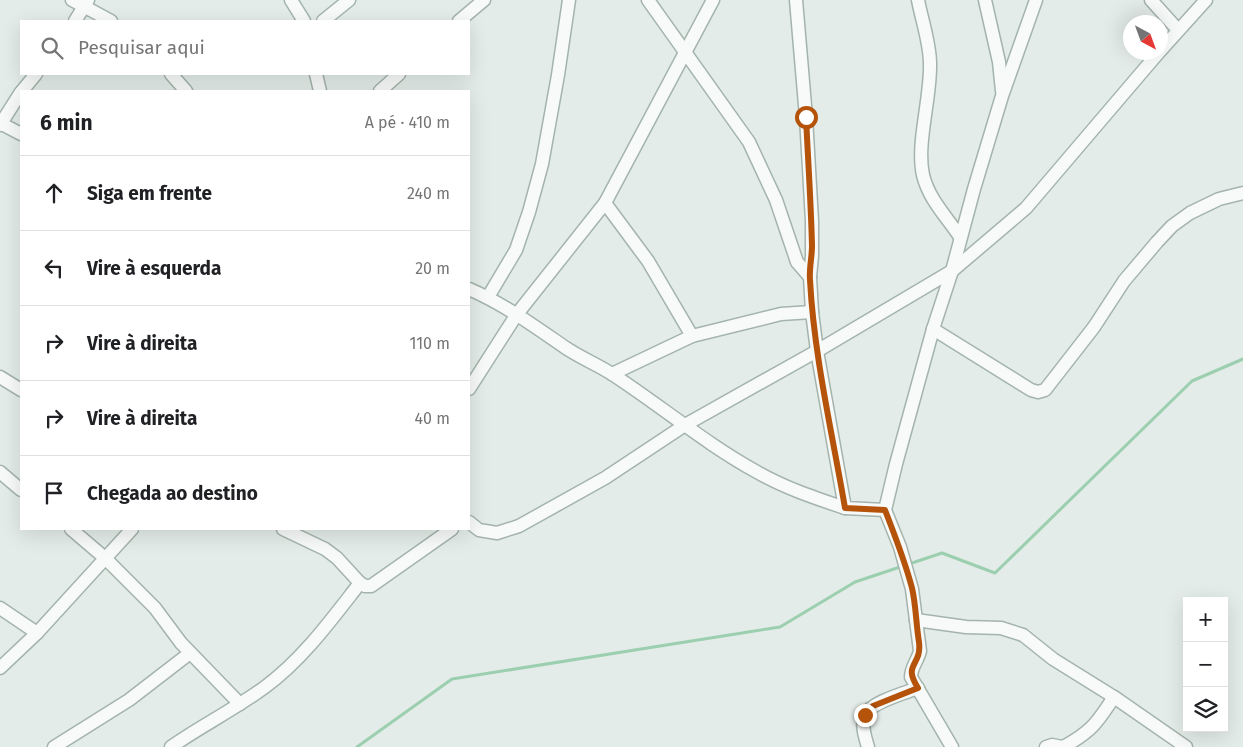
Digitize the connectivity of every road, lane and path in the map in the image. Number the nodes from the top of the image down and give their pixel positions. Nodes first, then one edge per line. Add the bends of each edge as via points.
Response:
1 (72, 0) edge
2 (291, 0) edge
3 (349, 0) edge
4 (569, 0) edge
5 (648, 0) edge
6 (713, 0) edge
7 (796, 0) edge
8 (918, 0) edge
9 (985, 0) edge
10 (1036, 0) edge
11 (1151, 0) edge
12 (1206, 0) edge
13 (86, 3) edge
14 (475, 3) edge
15 (76, 20) edge
16 (110, 20) edge
17 (303, 20) edge
18 (324, 20) edge
19 (460, 20) edge
20 (1178, 30) junction
21 (1168, 42) edge
22 (686, 52) junction
23 (1153, 60) edge
24 (35, 75) edge
25 (172, 75) edge
26 (316, 75) edge
27 (398, 75) edge
28 (24, 90) edge
29 (185, 90) edge
30 (320, 90) edge
31 (381, 90) edge
32 (20, 95) edge
33 (1002, 96) junction
34 (0, 124) edge
35 (20, 134) edge
36 (1243, 193) edge
37 (605, 203) junction
38 (960, 238) junction
39 (952, 271) junction
40 (810, 277) junction
41 (470, 289) edge
42 (488, 297) junction
43 (812, 312) junction
44 (517, 314) junction
45 (934, 328) junction
46 (692, 336) junction
47 (817, 351) junction
48 (612, 374) junction
49 (0, 377) edge
50 (470, 387) edge
51 (20, 389) edge
52 (685, 425) junction
53 (0, 472) edge
54 (20, 489) edge
55 (845, 508) junction
56 (885, 510) junction
57 (470, 523) edge
58 (72, 530) edge
59 (131, 530) edge
60 (284, 530) edge
61 (451, 530) edge
62 (105, 558) junction
63 (360, 583) junction
64 (0, 608) edge
65 (916, 620) junction
66 (37, 633) junction
67 (190, 653) junction
68 (0, 668) edge
69 (918, 688) junction
70 (1114, 697) junction
71 (240, 704) junction
72 (54, 747) edge
73 (171, 747) edge
74 (868, 747) edge
75 (952, 747) edge
76 (1046, 747) edge
77 (1062, 747) edge
78 (1186, 747) edge

1 - 13 street
2 - 17 street
3 - 18 street
4 - 42 street via 542,164 529,212 516,250
5 - 22 street
6 - 22 street
7 - 40 street via 812,221
8 - 38 street via 930,63 922,165 926,184
9 - 33 street via 999,62
10 - 33 street
11 - 20 street
12 - 20 street
13 - 15 street
13 - 16 street
14 - 19 street
20 - 21 street
22 - 37 street
22 - 40 street via 749,142 776,200 797,262
23 - 39 street via 1026,208
24 - 28 street
25 - 29 street
26 - 30 street
27 - 31 street
32 - 34 street
33 - 38 street
34 - 35 street
36 - 45 street via 1219,199 1172,226 1124,281 1094,327 1045,390 1032,390
37 - 44 street
37 - 46 street via 648,260
38 - 39 street
39 - 45 street
39 - 47 street
40 - 43 street
41 - 42 street
42 - 44 street
43 - 46 street via 781,314
43 - 47 street
44 - 48 street
44 - 50 street
45 - 56 street
46 - 48 street
47 - 52 street
47 - 55 street
48 - 52 street
49 - 51 street
52 - 55 street via 757,472 808,496
52 - 57 street via 605,478 519,526 497,533 479,530
53 - 54 street
55 - 56 street
56 - 65 street via 912,589
58 - 62 street
59 - 62 street
60 - 63 street via 325,549
61 - 63 street via 371,586
62 - 66 street
62 - 67 street via 155,608
63 - 71 street via 303,655
64 - 66 street
65 - 69 street via 920,651 911,677
65 - 70 street via 1001,628 1023,635 1053,659
66 - 68 street
67 - 71 street
67 - 72 street via 129,700
69 - 74 street via 873,706 865,715 863,729
69 - 75 street
70 - 77 street via 1098,722 1083,736
70 - 78 street
71 - 73 street
76 - 77 street

